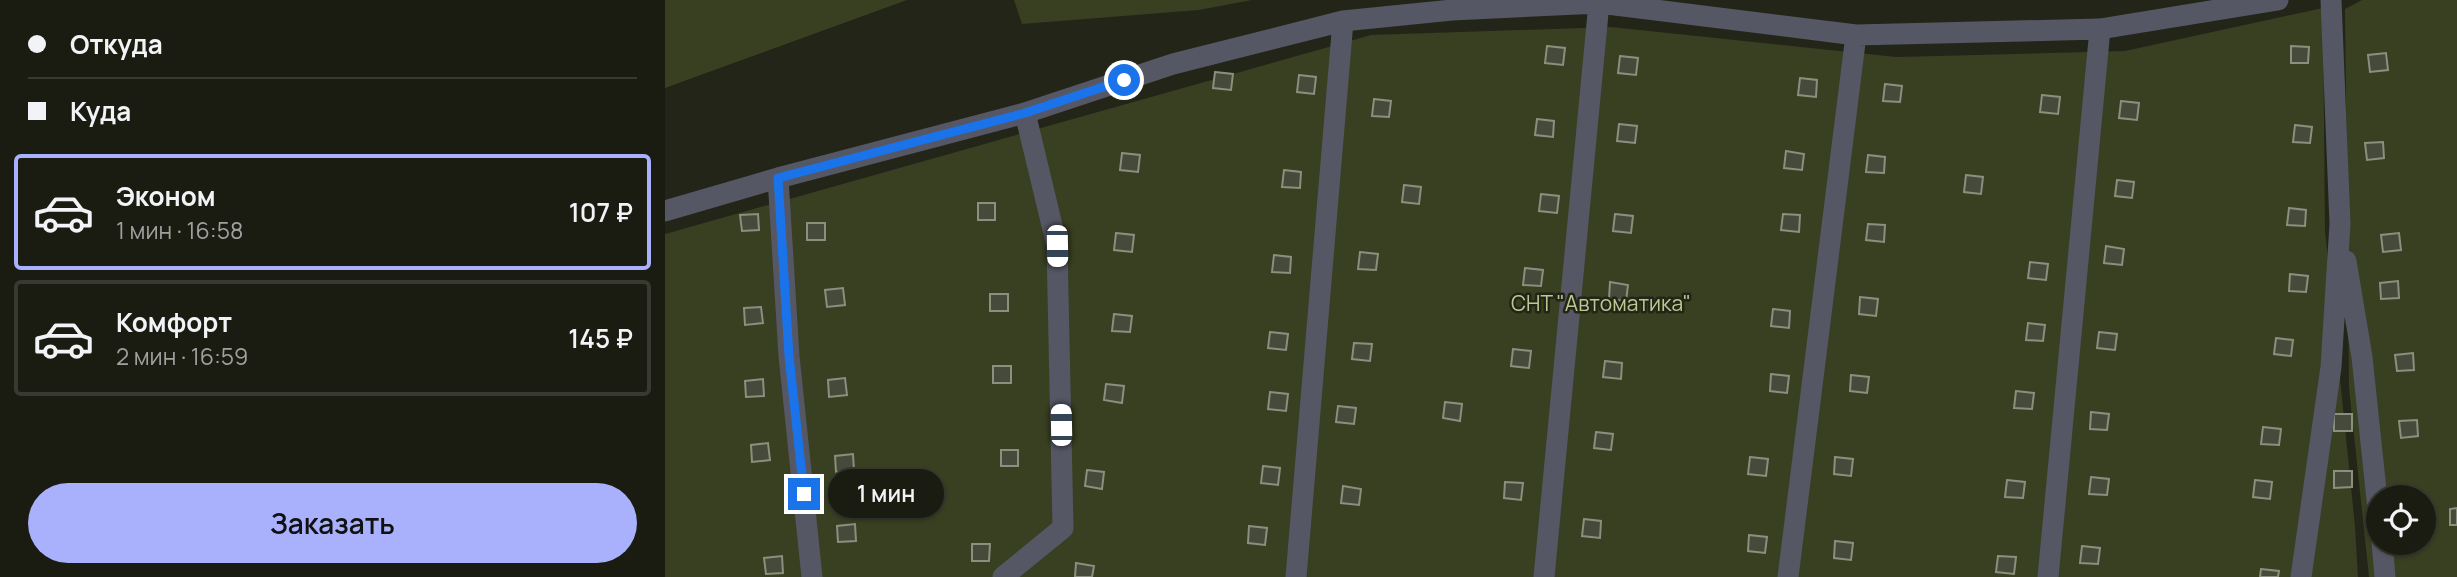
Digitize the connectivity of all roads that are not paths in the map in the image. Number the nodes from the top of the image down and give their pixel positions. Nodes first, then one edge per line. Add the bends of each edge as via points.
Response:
1 (2279, 0) edge
2 (2331, 0) edge
3 (1599, 3) junction
4 (1343, 21) junction
5 (2100, 29) junction
6 (1856, 35) junction
7 (1025, 113) junction
8 (778, 178) junction
9 (665, 211) edge
10 (2340, 224) junction
11 (2375, 485) edge
12 (2383, 555) edge
13 (812, 577) edge
14 (1003, 577) edge
15 (1296, 577) edge
16 (1544, 577) edge
17 (1789, 577) edge
18 (2048, 577) edge
19 (2301, 577) edge
20 (2385, 577) edge

1 - 5 street
2 - 10 street
3 - 4 street
3 - 6 street
3 - 16 street
4 - 7 street via 1173,64
4 - 15 street
5 - 6 street
5 - 18 street
6 - 17 street
7 - 8 street
7 - 14 street via 1057,246 1063,528
8 - 9 street
8 - 13 street via 789,356
10 - 11 street via 2362,357
10 - 19 street via 2331,368
12 - 20 street

